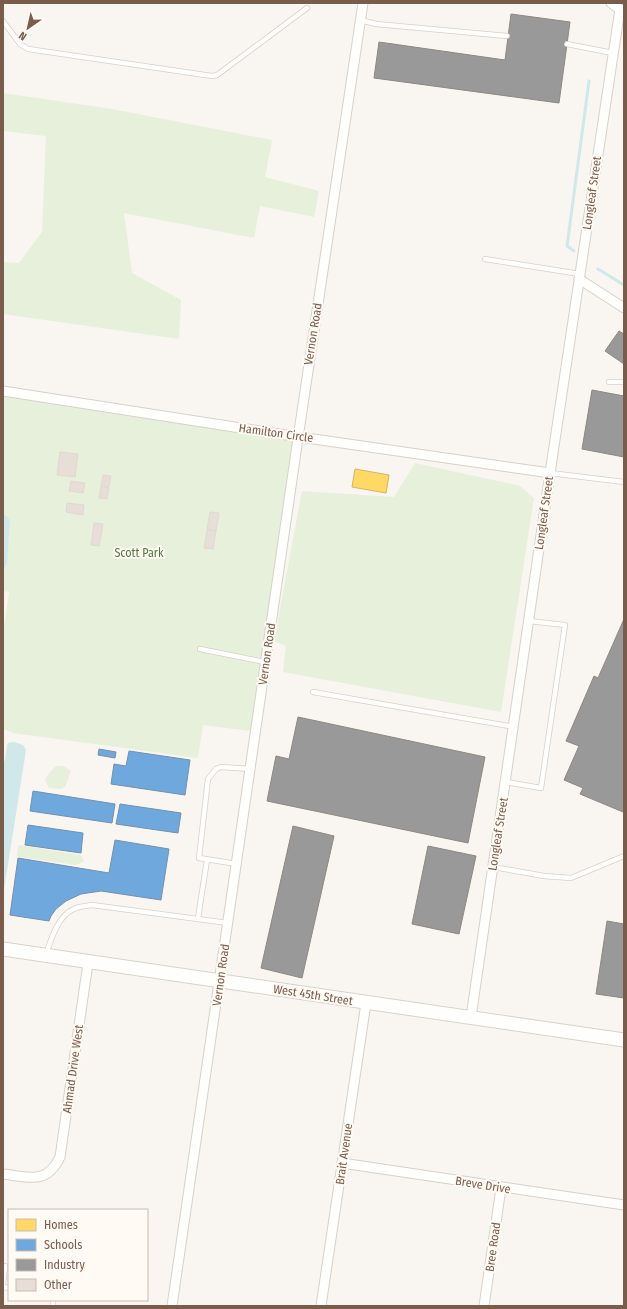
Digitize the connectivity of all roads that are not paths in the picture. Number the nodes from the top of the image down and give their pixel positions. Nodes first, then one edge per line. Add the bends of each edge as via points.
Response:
1 (363, 3) edge
2 (611, 3) edge
3 (307, 8) dead end
4 (622, 10) edge
5 (360, 20) junction
6 (3, 21) edge
7 (507, 36) dead end
8 (567, 44) dead end
9 (613, 53) junction
10 (485, 259) dead end
11 (580, 277) junction
12 (624, 308) edge
13 (609, 382) dead end
14 (624, 382) edge
15 (3, 391) edge
16 (298, 437) junction
17 (550, 473) junction
18 (624, 482) edge
19 (529, 621) junction
20 (200, 649) dead end
21 (266, 662) junction
22 (313, 692) dead end
23 (514, 727) junction
24 (251, 769) junction
25 (506, 782) junction
26 (624, 856) edge
27 (207, 860) junction
28 (237, 864) junction
29 (493, 867) junction
30 (198, 918) junction
31 (228, 923) junction
32 (3, 950) edge
33 (46, 956) junction
34 (88, 963) junction
35 (220, 981) junction
36 (366, 1003) junction
37 (471, 1017) junction
38 (624, 1040) edge
39 (342, 1163) junction
40 (3, 1174) edge
41 (501, 1188) junction
42 (624, 1205) edge
43 (6, 1267) edge
44 (3, 1286) edge
45 (172, 1306) edge
46 (321, 1306) edge
47 (484, 1306) edge

1 - 5 street, Vernon Road
2 - 4 street
3 - 6 lane via 217,75 212,76 28,49 20,44
4 - 9 street, Longleaf Street
5 - 7 lane via 394,26
5 - 16 street, Vernon Road
8 - 9 lane
9 - 11 street, Longleaf Street
10 - 11 lane
11 - 12 street
11 - 17 street, Longleaf Street
13 - 14 lane
15 - 16 street, Hamilton Circle
16 - 17 street, Hamilton Circle
16 - 21 street, Vernon Road
17 - 18 lane
17 - 19 street, Longleaf Street
19 - 23 street, Longleaf Street
19 - 25 lane via 565,626 542,788
20 - 21 lane
21 - 24 street, Vernon Road
22 - 23 lane
23 - 25 street, Longleaf Street
24 - 27 lane via 221,767 208,779 199,858
24 - 28 street, Vernon Road
25 - 29 street, Longleaf Street
26 - 29 lane via 571,878
27 - 28 lane
27 - 30 lane
28 - 31 street, Vernon Road
29 - 37 street, Longleaf Street
30 - 31 lane
30 - 33 lane via 92,905 73,909 53,933
31 - 35 street, Vernon Road
32 - 33 street, West 45th Street
33 - 34 street, West 45th Street
34 - 35 street, West 45th Street
34 - 40 street, Ahmad Drive West via 60,1157 50,1172 43,1176 34,1178
35 - 36 street, West 45th Street
35 - 45 street, Vernon Road
36 - 37 street, West 45th Street
36 - 39 street, Brait Avenue
37 - 38 street, West 45th Street
39 - 41 street, Breve Drive
39 - 46 street, Brait Avenue
41 - 42 street, Breve Drive
41 - 47 street, Bree Road
43 - 44 lane

